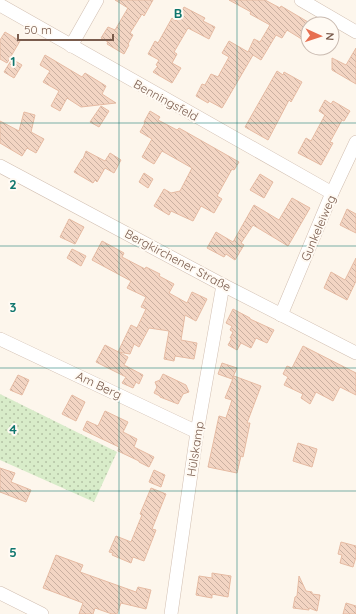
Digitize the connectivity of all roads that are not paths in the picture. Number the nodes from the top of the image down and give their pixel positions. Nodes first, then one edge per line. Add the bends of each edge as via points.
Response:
1 (97, 0) edge
2 (301, 0) edge
3 (0, 5) edge
4 (356, 32) edge
5 (71, 46) junction
6 (356, 142) edge
7 (0, 166) edge
8 (332, 193) junction
9 (223, 285) junction
10 (281, 315) junction
11 (0, 340) edge
12 (356, 353) edge
13 (197, 432) junction
14 (0, 593) edge
15 (42, 614) edge
16 (171, 614) edge

1 - 5 street
2 - 4 street
3 - 5 street, Benningsfeld
5 - 8 street, Benningsfeld
6 - 8 street, Gunkeleiweg
7 - 9 street, Bergkirchener Straße
8 - 10 street, Gunkeleiweg
9 - 10 street, Bergkirchener Straße
9 - 13 street, Hülskamp
10 - 12 street, Bergkirchener Straße
11 - 13 street, Am Berg
13 - 16 street, Hülskamp
14 - 15 street

